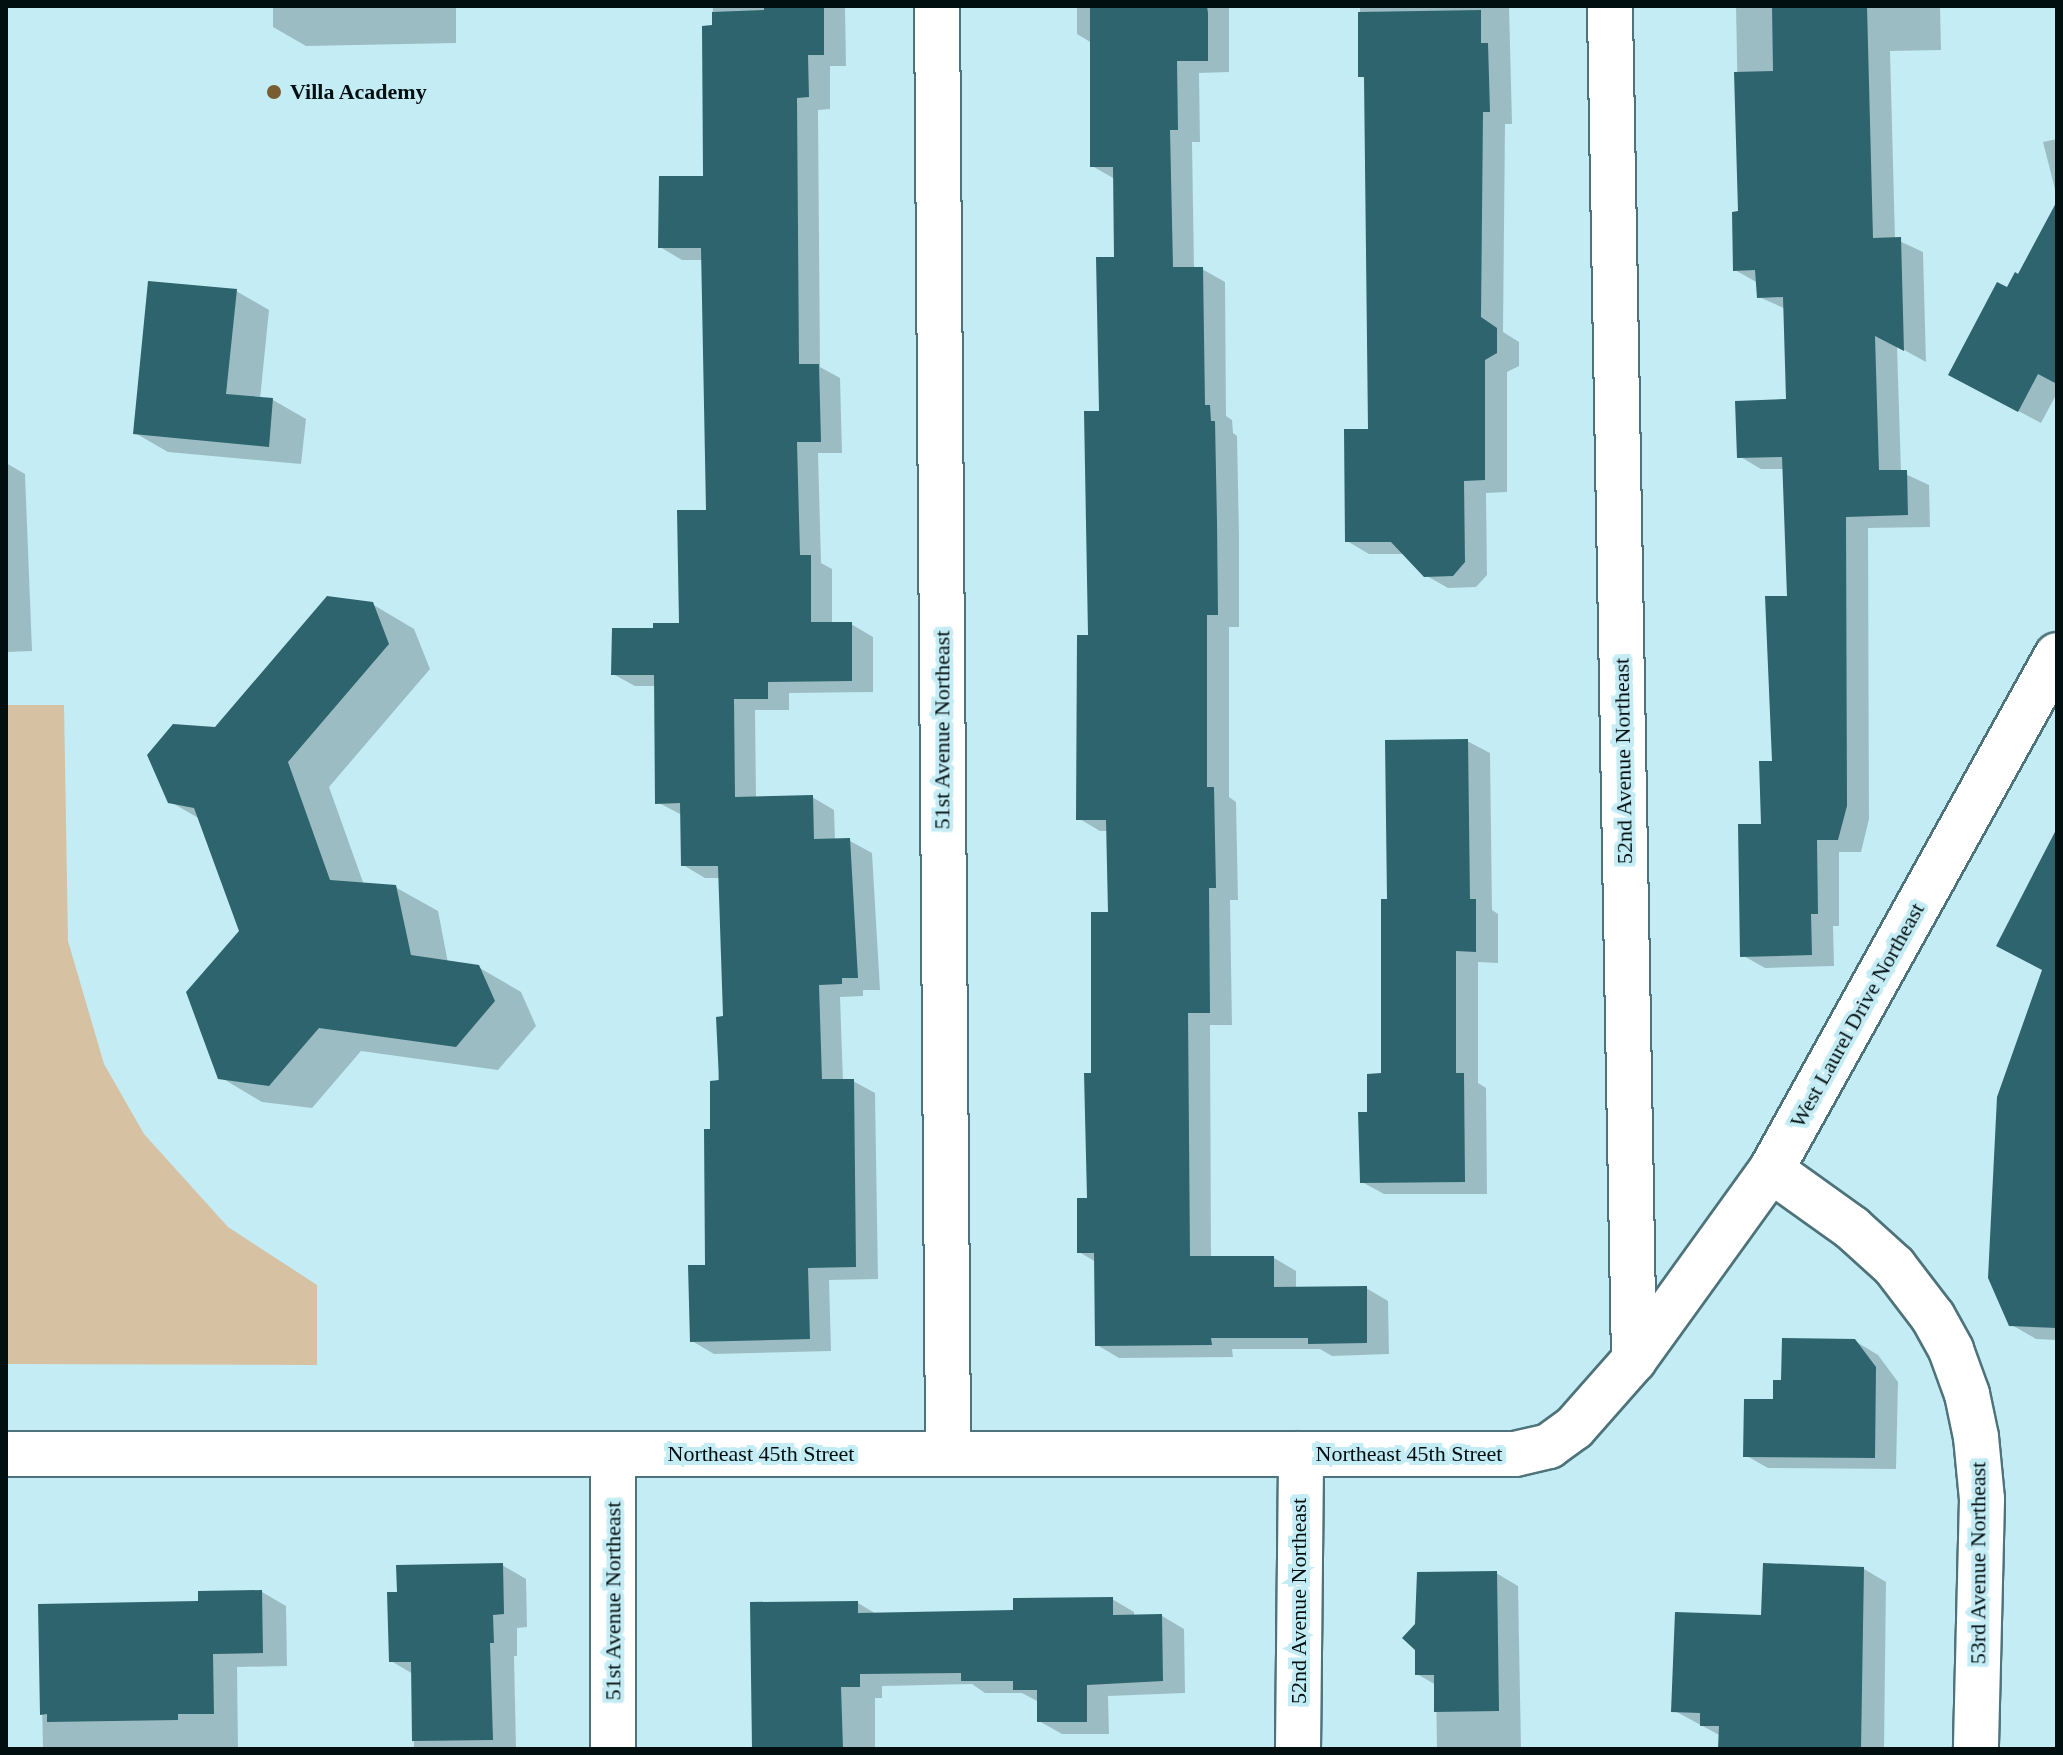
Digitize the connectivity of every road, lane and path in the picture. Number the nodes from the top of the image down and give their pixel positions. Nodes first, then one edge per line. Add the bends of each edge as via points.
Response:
1 (937, 6) edge
2 (1610, 6) edge
3 (2057, 655) edge
4 (1771, 1170) junction
5 (1634, 1360) junction
6 (6, 1454) edge
7 (613, 1454) junction
8 (948, 1454) junction
9 (1301, 1454) junction
10 (613, 1749) edge
11 (1298, 1749) edge
12 (1976, 1749) edge

1 - 8 street, 51st Avenue Northeast
2 - 5 street, 52nd Avenue Northeast
3 - 4 street, West Laurel Drive Northeast
4 - 5 street, West Laurel Drive Northeast
4 - 12 street, 53rd Avenue Northeast via 1852,1228 1894,1266 1933,1317 1967,1394 1982,1499
5 - 9 street, Northeast 45th Street via 1574,1428 1549,1446 1515,1454
6 - 7 street, Northeast 45th Street
7 - 8 street, Northeast 45th Street
7 - 10 street, 51st Avenue Northeast
8 - 9 street, Northeast 45th Street
9 - 11 street, 52nd Avenue Northeast

